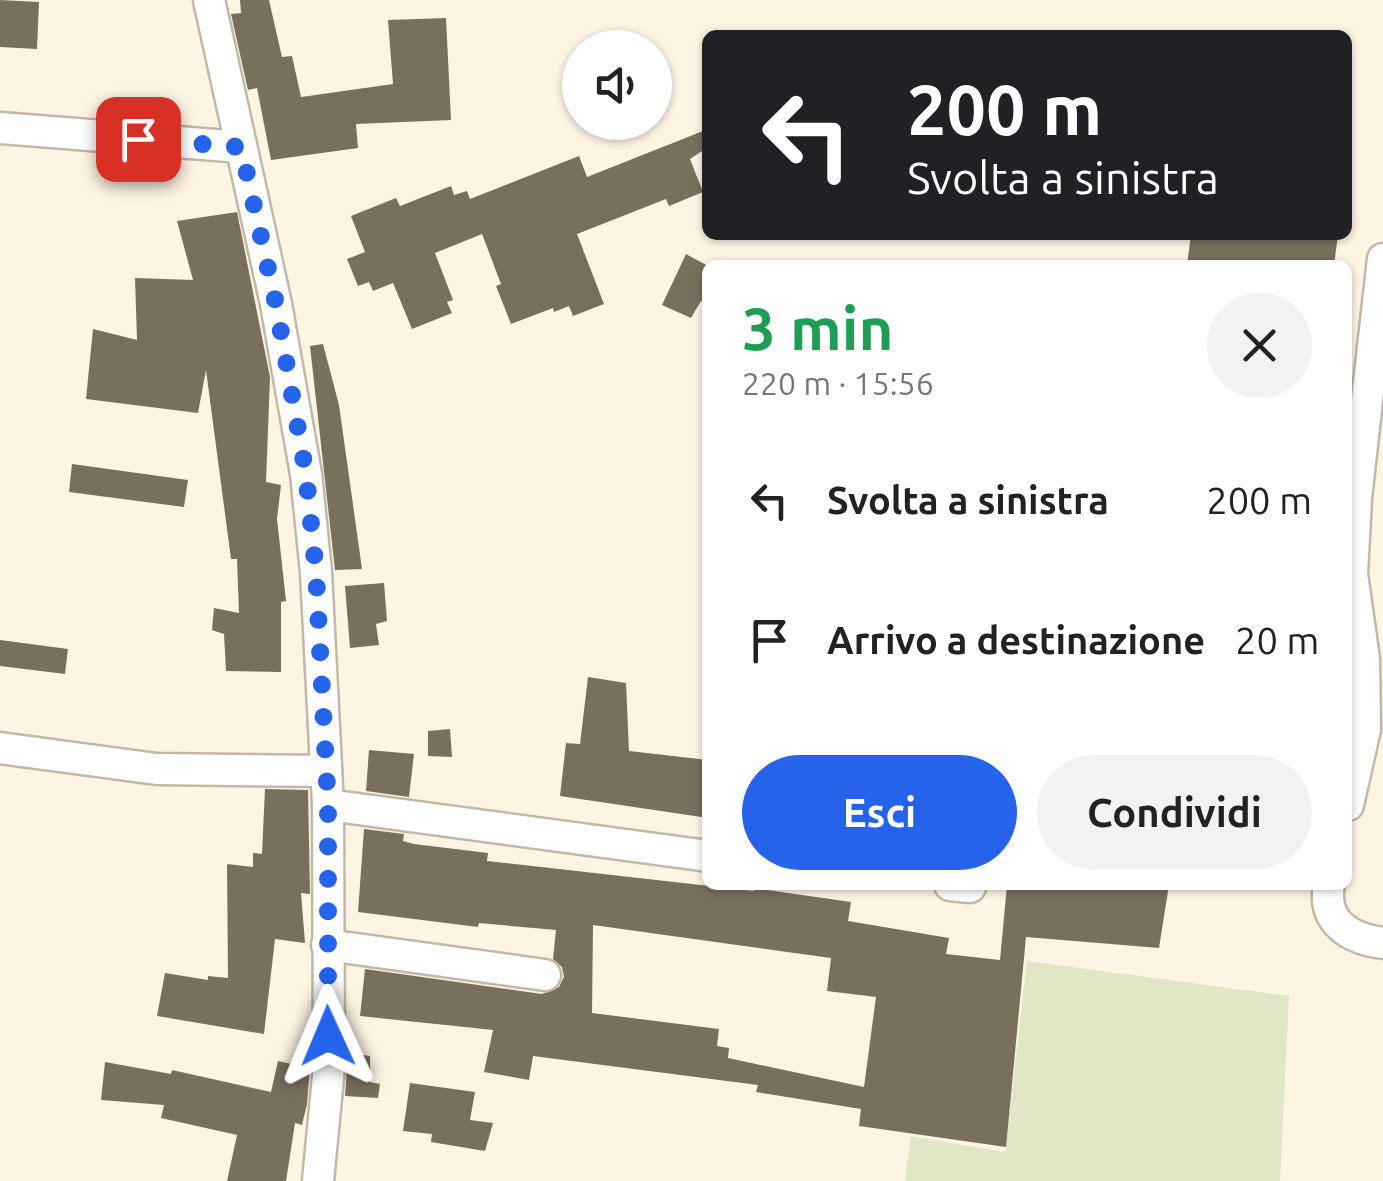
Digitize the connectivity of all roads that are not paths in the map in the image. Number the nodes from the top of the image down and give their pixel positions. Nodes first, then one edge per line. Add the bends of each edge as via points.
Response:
1 (209, 0) edge
2 (0, 128) edge
3 (241, 147) junction
4 (1383, 259) edge
5 (1352, 574) edge
6 (1352, 574) edge
7 (0, 748) edge
8 (326, 771) junction
9 (1352, 787) edge
10 (328, 804) junction
11 (702, 855) edge
12 (1330, 890) edge
13 (1383, 943) edge
14 (327, 945) junction
15 (545, 975) dead end
16 (318, 1181) edge

1 - 3 street
2 - 3 street
3 - 8 street via 306,474
4 - 5 street
6 - 9 street via 1365,729
7 - 8 street via 157,769
8 - 10 street
10 - 11 street
10 - 14 street
12 - 13 street via 1342,930
14 - 15 street
14 - 16 street via 329,1067

